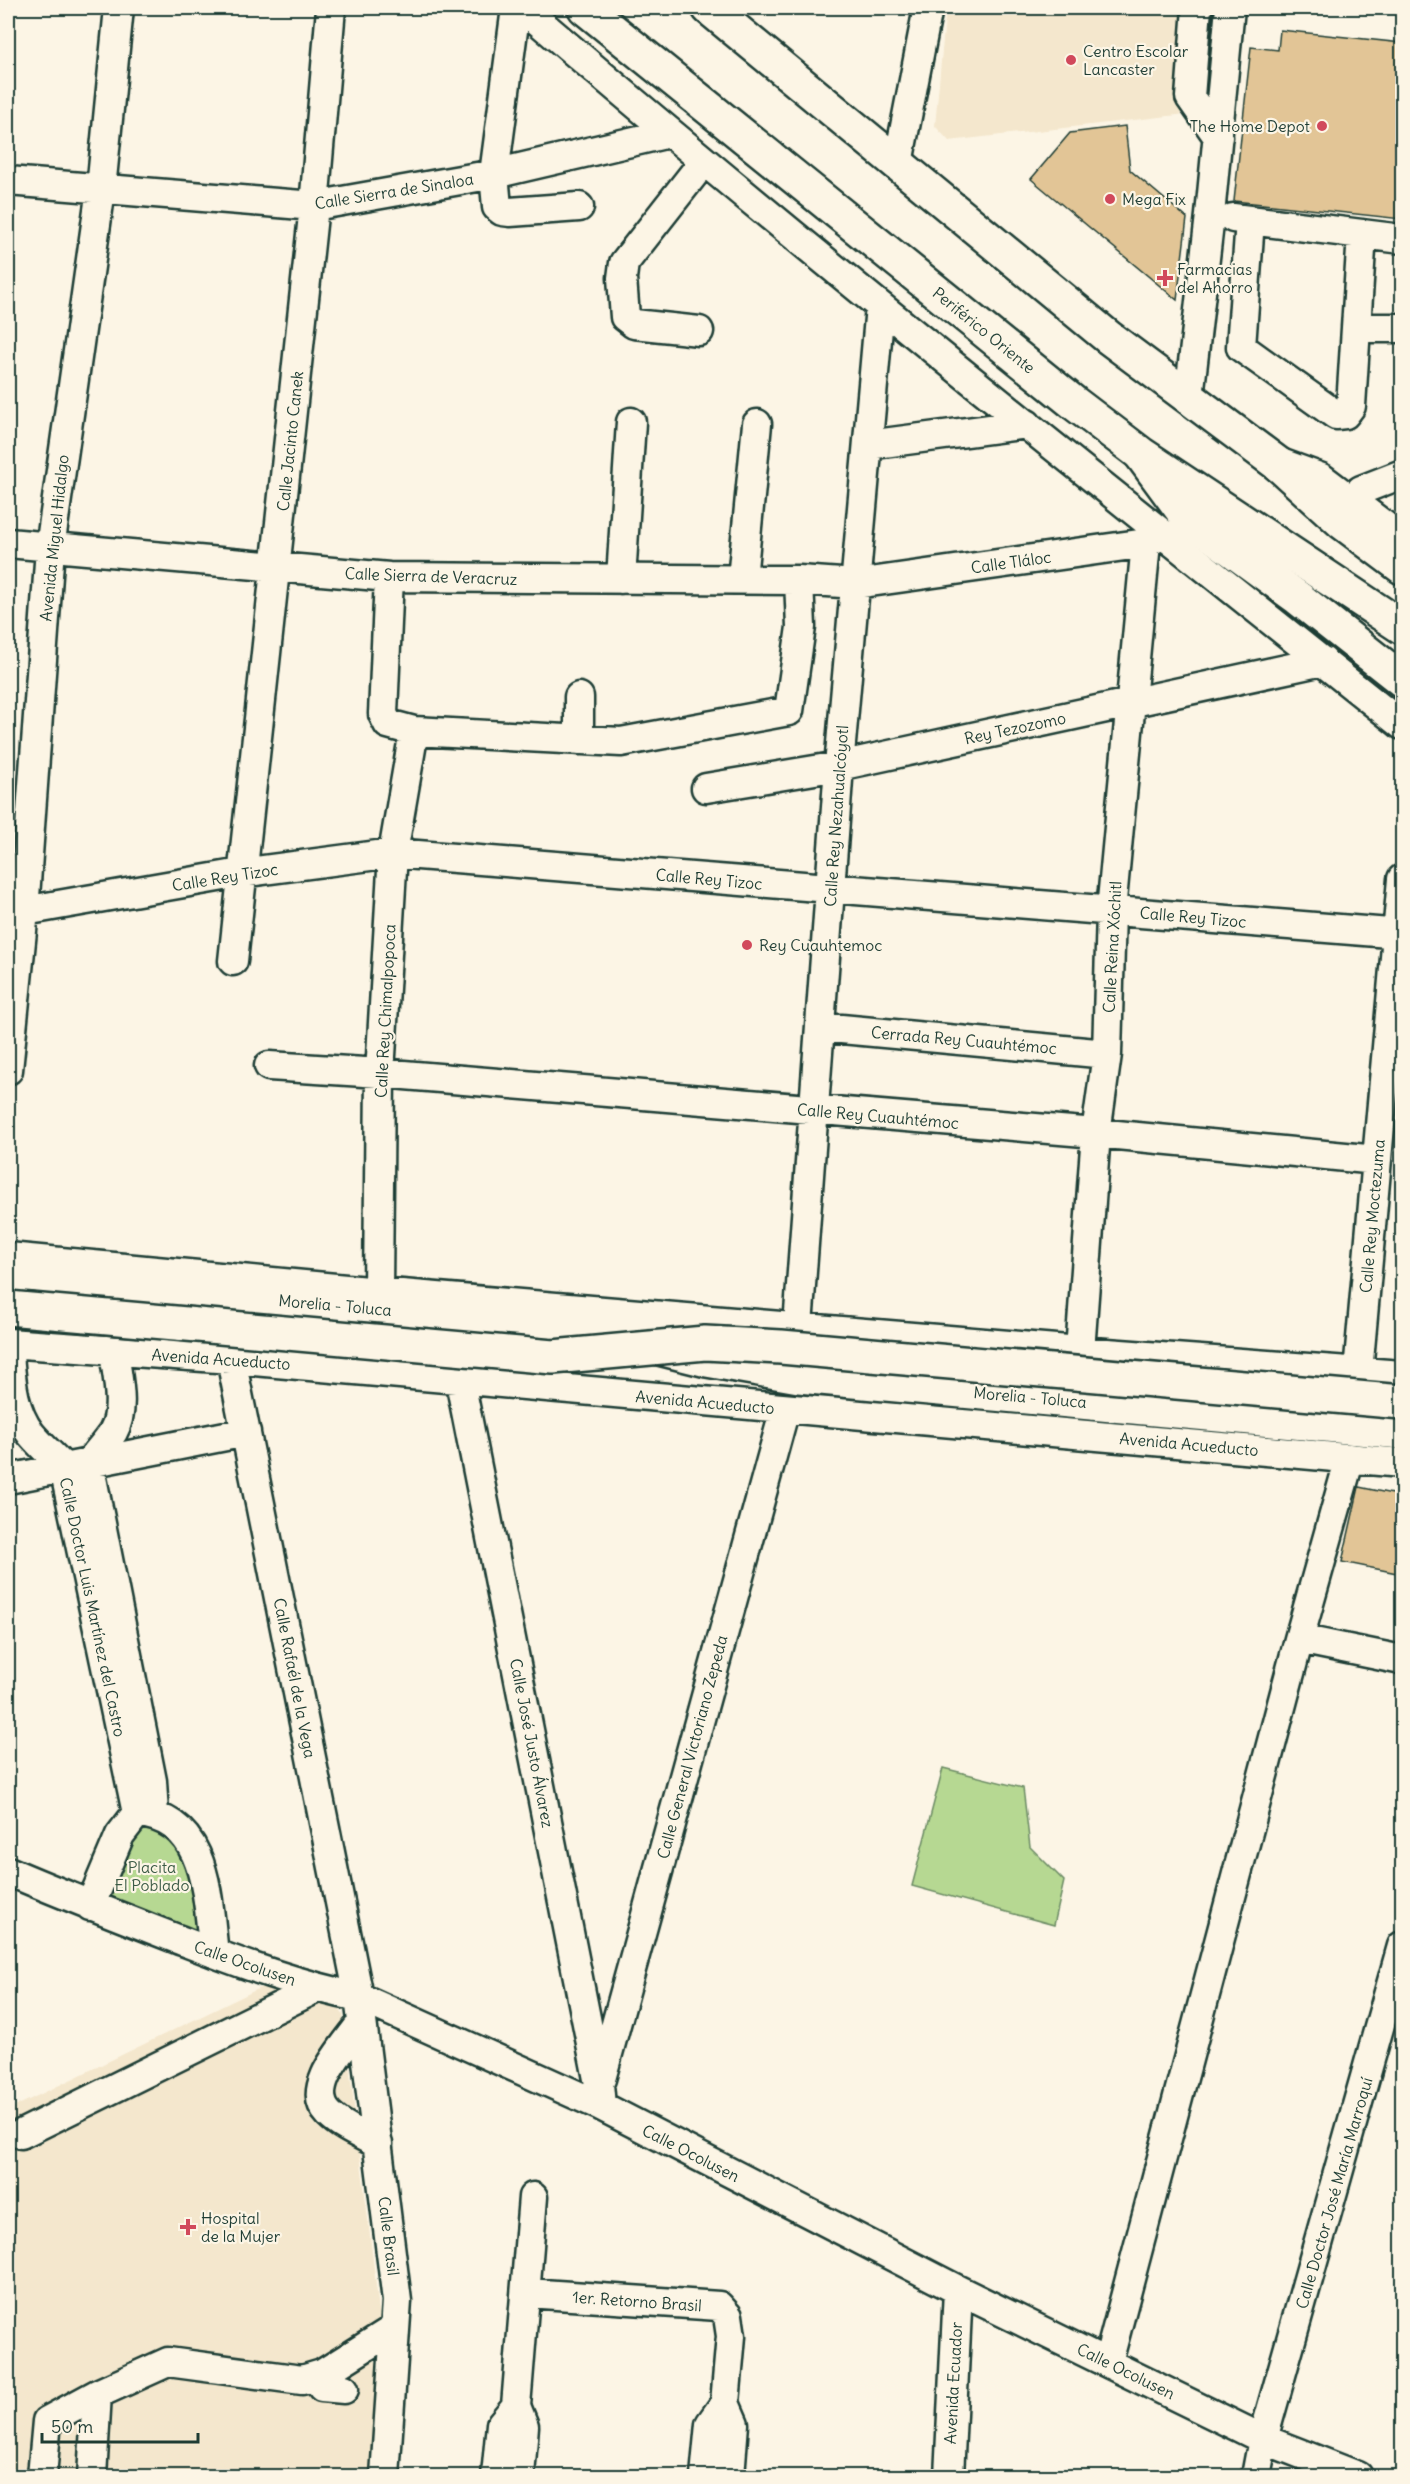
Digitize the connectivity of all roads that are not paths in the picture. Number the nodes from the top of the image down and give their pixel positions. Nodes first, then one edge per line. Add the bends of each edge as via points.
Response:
1 (119, 8) edge
2 (331, 8) edge
3 (516, 8) edge
4 (523, 8) edge
5 (585, 8) edge
6 (927, 8) edge
7 (1197, 8) edge
8 (1230, 8) edge
9 (720, 12) edge
10 (669, 133) junction
11 (1218, 137) junction
12 (704, 161) junction
13 (898, 164) junction
14 (494, 174) junction
15 (8, 181) edge
16 (101, 189) junction
17 (314, 206) junction
18 (579, 207) dead end
19 (1210, 215) junction
20 (1250, 220) junction
21 (1362, 234) junction
22 (1402, 239) edge
23 (880, 306) junction
24 (1356, 328) junction
25 (1402, 328) edge
26 (699, 331) dead end
27 (1189, 397) junction
28 (631, 422) dead end
29 (757, 424) dead end
30 (1027, 424) junction
31 (868, 445) junction
32 (1141, 454) junction
33 (1278, 464) junction
34 (1402, 472) edge
35 (1320, 480) junction
36 (1361, 490) junction
37 (1402, 496) edge
38 (1402, 525) edge
39 (1166, 532) junction
40 (1402, 542) edge
41 (8, 543) edge
42 (50, 548) junction
43 (1402, 567) edge
44 (276, 568) junction
45 (389, 577) junction
46 (621, 579) junction
47 (742, 579) junction
48 (799, 580) junction
49 (856, 584) junction
50 (1402, 627) edge
51 (1323, 661) junction
52 (1402, 680) edge
53 (579, 697) dead end
54 (1131, 703) junction
55 (1402, 725) edge
56 (414, 731) junction
57 (579, 740) junction
58 (839, 766) junction
59 (706, 788) dead end
60 (393, 853) junction
61 (241, 873) junction
62 (1402, 879) edge
63 (831, 890) junction
64 (24, 911) junction
65 (1111, 911) junction
66 (1400, 934) edge
67 (233, 961) dead end
68 (820, 1027) junction
69 (1107, 1054) junction
70 (268, 1066) dead end
71 (8, 1070) edge
72 (380, 1073) junction
73 (813, 1111) junction
74 (1096, 1133) junction
75 (1377, 1160) junction
76 (8, 1257) edge
77 (8, 1276) edge
78 (378, 1292) junction
79 (8, 1308) edge
80 (798, 1326) junction
81 (8, 1343) edge
82 (1080, 1351) junction
83 (114, 1352) junction
84 (231, 1359) junction
85 (1358, 1372) junction
86 (1402, 1375) edge
87 (460, 1381) junction
88 (1402, 1402) edge
89 (785, 1409) junction
90 (246, 1432) junction
91 (1402, 1432) edge
92 (1350, 1458) junction
93 (1402, 1463) edge
94 (76, 1465) junction
95 (8, 1479) edge
96 (1299, 1639) junction
97 (1402, 1660) edge
98 (146, 1814) junction
99 (8, 1871) edge
100 (90, 1906) junction
101 (1402, 1946) edge
102 (214, 1953) junction
103 (317, 1988) junction
104 (360, 2010) junction
105 (600, 2095) junction
106 (21, 2134) dead end
107 (378, 2144) junction
108 (533, 2197) dead end
109 (958, 2290) junction
110 (527, 2294) junction
111 (395, 2328) junction
112 (1108, 2362) junction
113 (97, 2394) junction
114 (725, 2403) junction
115 (516, 2406) junction
116 (1263, 2439) junction
117 (42, 2476) edge
118 (92, 2476) edge
119 (385, 2476) edge
120 (496, 2476) edge
121 (520, 2476) edge
122 (705, 2476) edge
123 (730, 2476) edge
124 (949, 2476) edge
125 (1256, 2476) edge
126 (1356, 2476) edge

1 - 16 street, Avenida Miguel Hidalgo
2 - 17 street, Calle Jacinto Canek
3 - 14 street
4 - 10 street
5 - 32 main road, Periférico Oriente
6 - 13 street
7 - 11 street via 1190,97
8 - 11 street
9 - 13 main road
10 - 12 street
10 - 14 street, Calle Sierra de Sinaloa
11 - 19 street
12 - 23 street
12 - 26 street via 624,263 622,278 625,317 634,324
13 - 27 main road via 1108,337
14 - 17 street, Calle Sierra de Sinaloa
14 - 18 street via 497,207 502,211
15 - 16 street, Calle Sierra de Sinaloa
16 - 17 street, Calle Sierra de Sinaloa
16 - 42 street, Avenida Miguel Hidalgo
17 - 44 street, Calle Jacinto Canek
19 - 20 street
19 - 27 street
20 - 21 street
20 - 24 street via 1241,347 1336,415 1345,414 1351,406
21 - 22 street
21 - 24 street
23 - 30 street
23 - 31 street, Calle Rey Nezahualcóyotl
24 - 25 street
27 - 33 main road
28 - 46 street
29 - 47 street
30 - 31 street
30 - 39 street
31 - 49 street, Calle Rey Nezahualcóyotl
32 - 39 main road
32 - 50 main road, Periférico Oriente
33 - 35 main road
33 - 43 main road via 1342,522
34 - 36 street
34 - 37 street
35 - 36 street
35 - 40 main road
36 - 38 street
39 - 49 street, Calle Tláloc
39 - 51 street
39 - 52 main road via 1298,597
39 - 54 street, Calle Reina Xóchitl
41 - 42 street, Calle Sierra de Veracruz
42 - 44 street, Calle Sierra de Veracruz
42 - 64 street, Avenida Miguel Hidalgo
44 - 45 street, Calle Sierra de Veracruz
44 - 61 street, Calle Jacinto Canek
45 - 46 street, Calle Sierra de Veracruz
45 - 56 street via 383,714 388,724
46 - 47 street, Calle Sierra de Veracruz
47 - 48 street, Calle Sierra de Veracruz
48 - 49 street, Calle Sierra de Veracruz
48 - 57 street via 801,627 789,711 621,742
49 - 58 street, Calle Rey Nezahualcóyotl
51 - 54 street, Rey Tezozomo
51 - 55 street
53 - 57 street
54 - 58 street, Rey Tezozomo
54 - 65 street, Calle Reina Xóchitl
56 - 57 street
56 - 60 street, Calle Rey Chimalpopoca
58 - 59 street, Rey Tezozomo
58 - 63 street, Calle Rey Nezahualcóyotl
60 - 61 street, Calle Rey Tizoc
60 - 63 street, Calle Rey Tizoc
60 - 72 street, Calle Rey Chimalpopoca
61 - 64 street, Calle Rey Tizoc
61 - 67 street, Calle Jacinto Canek
62 - 66 street, Calle Rey Moctezuma
63 - 65 street, Calle Rey Tizoc
63 - 68 street, Calle Rey Nezahualcóyotl
64 - 71 street, Avenida Miguel Hidalgo
65 - 66 street, Calle Rey Tizoc
65 - 69 street, Calle Reina Xóchitl
66 - 75 street, Calle Rey Moctezuma
68 - 69 street, Cerrada Rey Cuauhtémoc
68 - 73 street, Calle Rey Nezahualcóyotl
69 - 74 street, Calle Reina Xóchitl
70 - 72 street, Calle Rey Cuauhtémoc
72 - 73 street, Calle Rey Cuauhtémoc
72 - 78 street, Calle Rey Chimalpopoca
73 - 74 street, Calle Rey Cuauhtémoc
73 - 80 street, Calle Rey Nezahualcóyotl
74 - 75 street, Calle Rey Cuauhtémoc
74 - 82 street, Calle Reina Xóchitl
75 - 85 street, Calle Rey Moctezuma
76 - 78 street
77 - 91 main road, Morelia - Toluca, bridge via 462,1316 631,1341 707,1360 799,1376
78 - 80 street
79 - 88 main road, Morelia - Toluca, bridge via 553,1357 705,1343 781,1347
80 - 82 street
81 - 83 street, Avenida Acueducto
81 - 94 street, Calle Doctor Luis Martínez del Castro via 12,1390 30,1432
82 - 85 street
83 - 84 street, Avenida Acueducto
83 - 94 street, Calle Doctor Luis Martínez del Castro via 120,1395 113,1432
84 - 87 street, Avenida Acueducto
84 - 90 street, Calle Rafaél de la Vega
85 - 86 street
87 - 89 street, Avenida Acueducto
87 - 105 street, Calle José Justo Álvarez
89 - 92 street, Avenida Acueducto
89 - 105 street, Calle General Victoriano Zepeda
90 - 94 street
90 - 104 street, Calle Rafaél de la Vega
92 - 93 street, Avenida Acueducto
92 - 96 street
94 - 95 street
94 - 98 street, Calle Doctor Luis Martínez del Castro via 152,1781
96 - 97 street
96 - 112 street
98 - 100 street via 120,1836
98 - 102 street via 174,1824 195,1852 203,1870
99 - 100 street, Calle Ocolusen
100 - 102 street, Calle Ocolusen
101 - 116 street, Calle Doctor José María Marroquí
102 - 103 street, Calle Ocolusen
103 - 104 street, Calle Ocolusen
103 - 106 street
104 - 105 street, Calle Ocolusen
104 - 107 street, Calle Brasil
104 - 107 street via 322,2080 319,2093 322,2106 331,2116
105 - 109 street, Calle Ocolusen
107 - 111 street, Calle Brasil via 397,2301
108 - 110 street
109 - 112 street, Calle Ocolusen
109 - 124 street, Avenida Ecuador
110 - 114 street, 1er. Retorno Brasil via 719,2306 728,2316 731,2336
110 - 115 street
111 - 113 street via 333,2381 168,2362
111 - 119 street, Calle Brasil
112 - 116 street, Calle Ocolusen
113 - 117 street via 47,2421
113 - 118 street
114 - 122 street, 1er. Retorno Brasil via 710,2424
114 - 123 street, 1er. Retorno Brasil via 734,2424
115 - 120 street via 501,2424
115 - 121 street via 524,2426
116 - 125 street, Calle Doctor José María Marroquí
116 - 126 street, Calle Ocolusen

